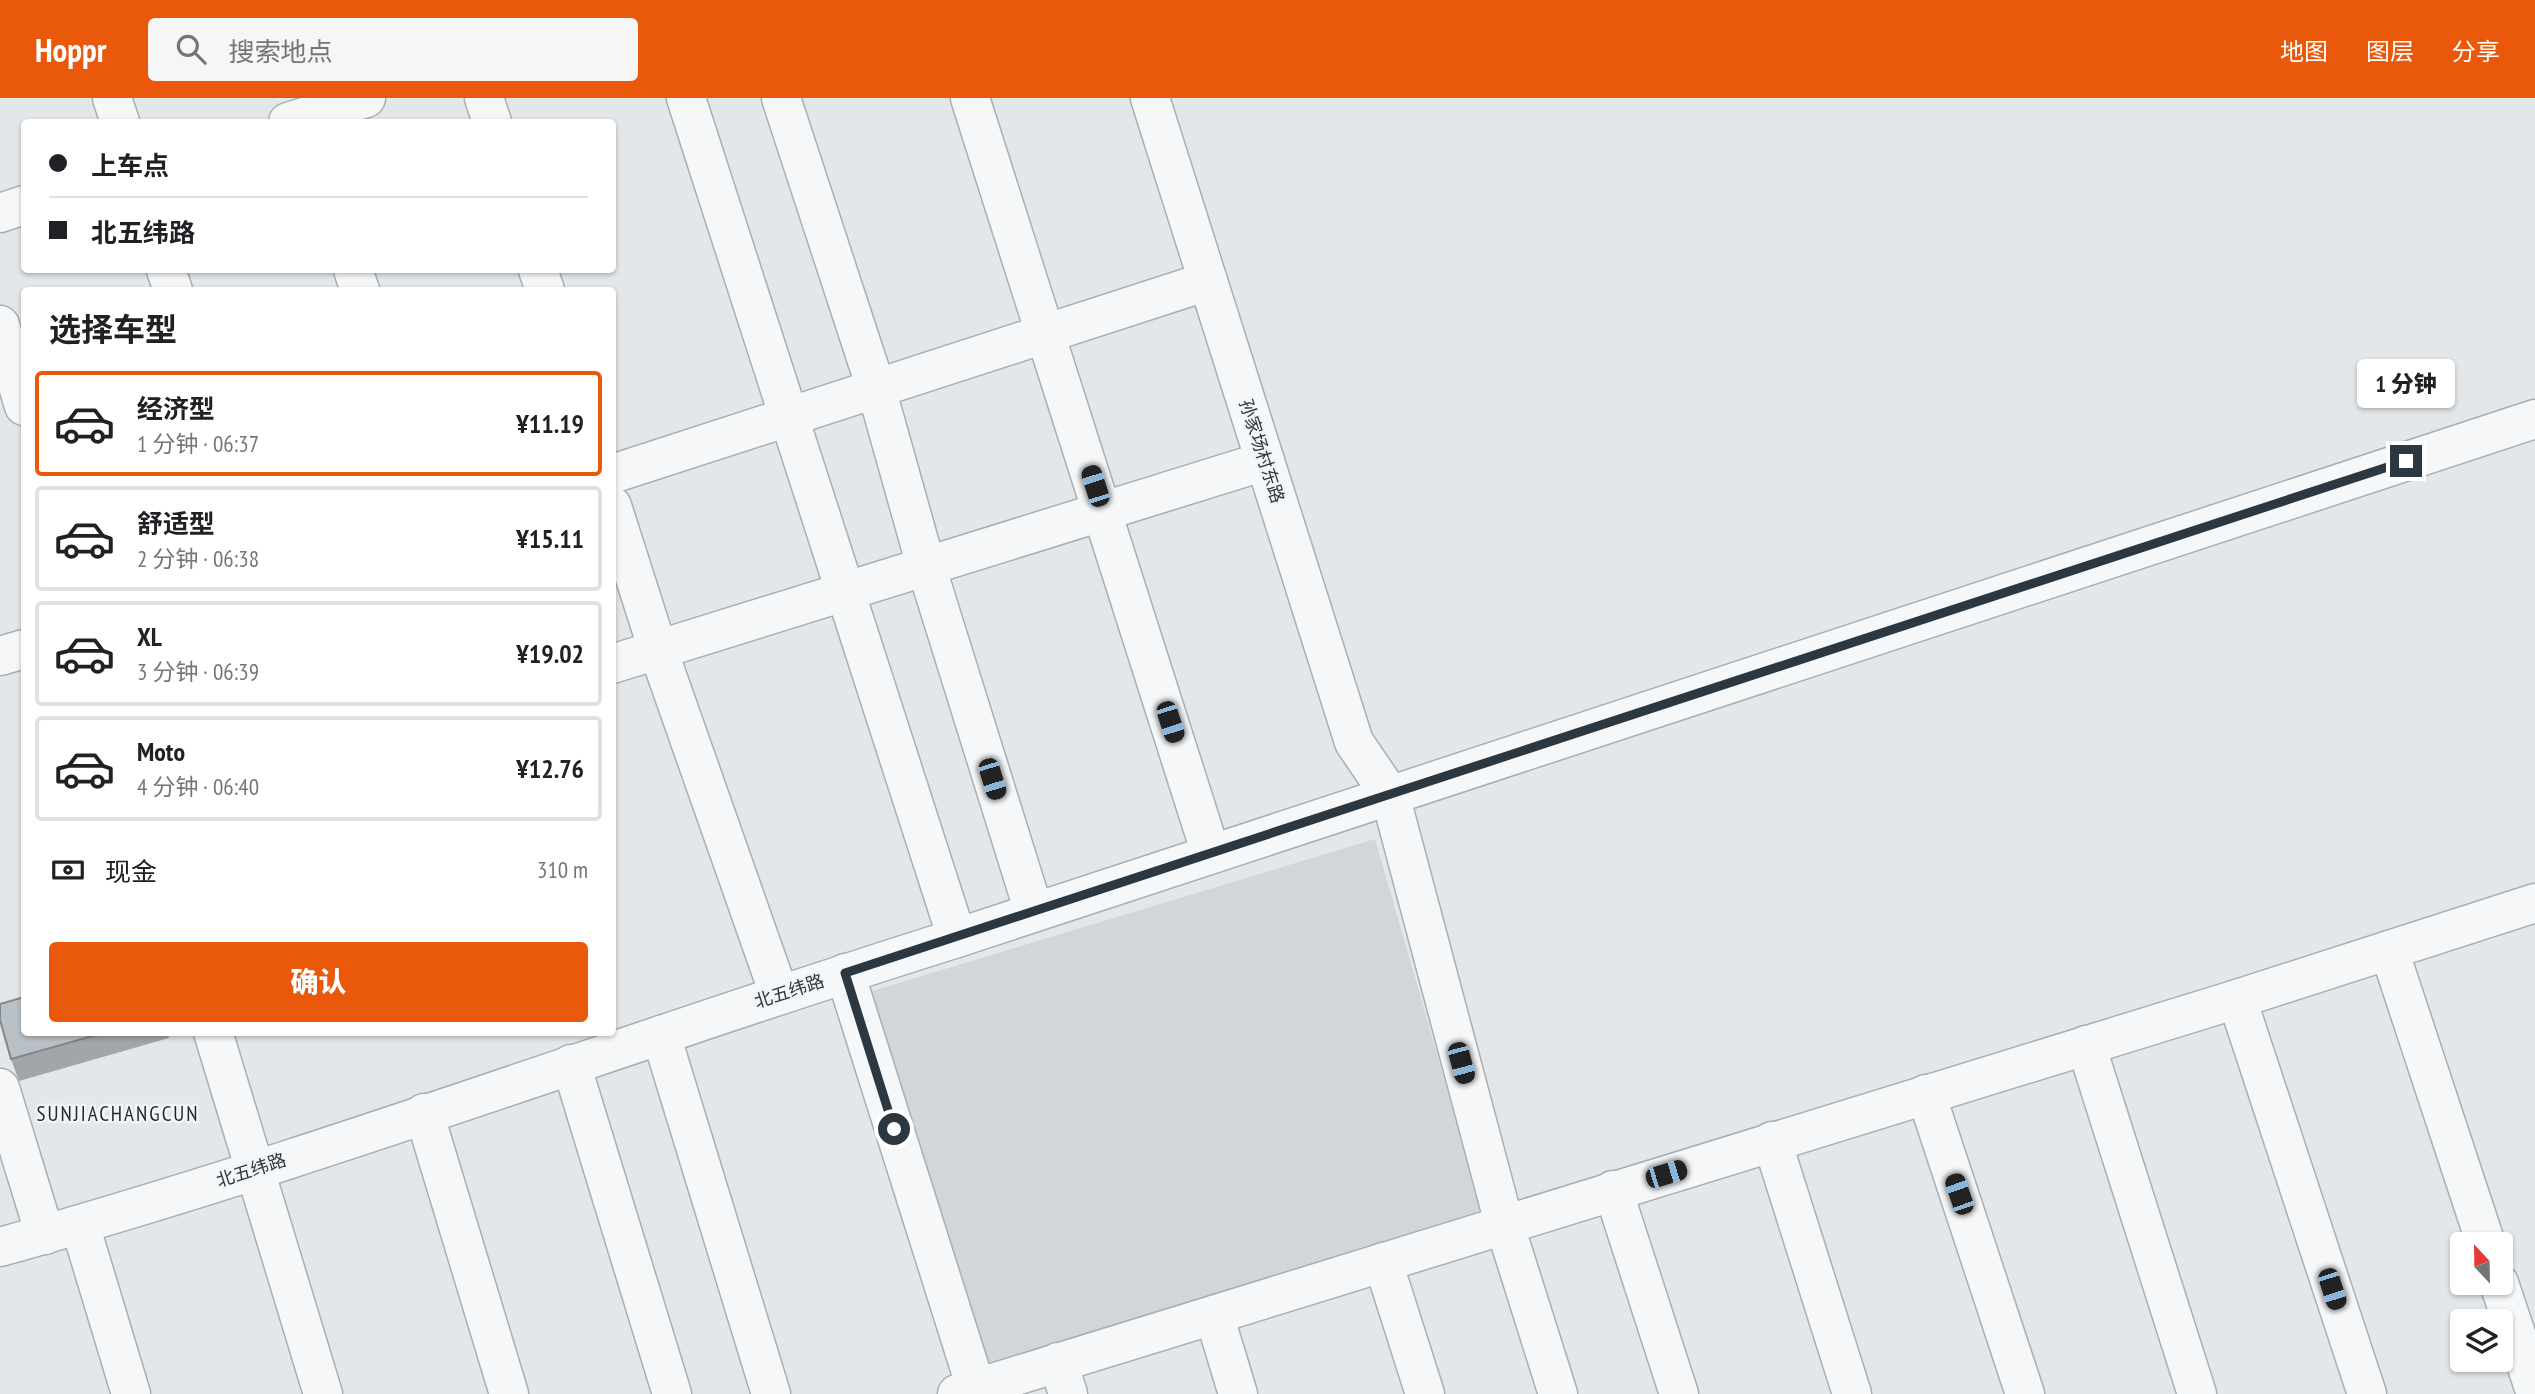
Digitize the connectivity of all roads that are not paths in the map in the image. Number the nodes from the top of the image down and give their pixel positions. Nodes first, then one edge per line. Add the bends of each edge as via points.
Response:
1 (112, 98) edge
2 (366, 98) edge
3 (484, 98) edge
4 (686, 98) edge
5 (781, 98) edge
6 (971, 98) edge
7 (1150, 98) edge
8 (292, 117) edge
9 (119, 119) edge
10 (491, 119) edge
11 (21, 206) edge
12 (0, 213) edge
13 (1208, 281) junction
14 (0, 325) edge
15 (1045, 334) junction
16 (876, 388) junction
17 (21, 396) edge
18 (788, 417) junction
19 (2535, 419) edge
20 (1265, 461) junction
21 (616, 473) edge
22 (1103, 511) junction
23 (616, 519) edge
24 (926, 566) junction
25 (845, 591) junction
26 (21, 650) edge
27 (658, 650) junction
28 (0, 656) edge
29 (616, 663) edge
30 (1390, 795) junction
31 (1211, 854) junction
32 (2535, 903) edge
33 (1034, 912) junction
34 (957, 938) junction
35 (2389, 950) junction
36 (845, 973) junction
37 (779, 994) junction
38 (2237, 999) junction
39 (661, 1035) junction
40 (214, 1036) edge
41 (609, 1042) edge
42 (2087, 1045) junction
43 (571, 1064) junction
44 (0, 1088) edge
45 (1926, 1094) junction
46 (424, 1113) junction
47 (1772, 1141) junction
48 (254, 1169) junction
49 (1613, 1190) junction
50 (1504, 1223) junction
51 (62, 1230) junction
52 (2482, 1232) edge
53 (0, 1247) edge
54 (1383, 1262) junction
55 (2503, 1295) edge
56 (1214, 1315) junction
57 (1063, 1378) edge
58 (967, 1391) edge
59 (2535, 1391) edge
60 (131, 1394) edge
61 (323, 1394) edge
62 (509, 1394) edge
63 (672, 1394) edge
64 (771, 1394) edge
65 (1238, 1394) edge
66 (1425, 1394) edge
67 (1558, 1394) edge
68 (1679, 1394) edge
69 (1852, 1394) edge
70 (2025, 1394) edge
71 (2197, 1394) edge
72 (2367, 1394) edge

1 - 9 street
2 - 8 street
3 - 10 street
4 - 18 street
5 - 16 street
6 - 15 street
7 - 13 street, 孙家场村东路
11 - 12 street
13 - 15 street
13 - 20 street, 孙家场村东路
14 - 17 street
15 - 16 street
15 - 22 street
16 - 18 street
16 - 24 street
18 - 21 street
18 - 25 street
19 - 30 street, 北五纬路
20 - 22 street
20 - 30 street, 孙家场村东路 via 1354,742
22 - 24 street
22 - 31 street
23 - 27 street
24 - 25 street
24 - 33 street
25 - 27 street
25 - 34 street
26 - 28 street
27 - 29 street
27 - 37 street
30 - 31 street, 北五纬路
30 - 50 street, 孙家场村东路
31 - 33 street, 北五纬路
32 - 35 street
33 - 34 street, 北五纬路
34 - 36 street, 北五纬路
35 - 38 street
35 - 52 street
36 - 37 street, 北五纬路
36 - 58 street
37 - 39 street, 北五纬路
38 - 42 street
38 - 72 street
39 - 41 street, 北五纬路
39 - 64 street
40 - 48 street
41 - 43 street, 北五纬路
42 - 45 street
42 - 71 street
43 - 46 street, 北五纬路
43 - 63 street
44 - 51 street
45 - 47 street
45 - 70 street
46 - 48 street, 北五纬路
46 - 62 street
47 - 49 street
47 - 69 street
48 - 51 street, 北五纬路
48 - 61 street
49 - 50 street
49 - 68 street
50 - 54 street
50 - 67 street, 孙家场村东路
51 - 53 street, 北五纬路
51 - 60 street
54 - 56 street
54 - 66 street
55 - 59 street
56 - 57 street
56 - 65 street
57 - 58 street

